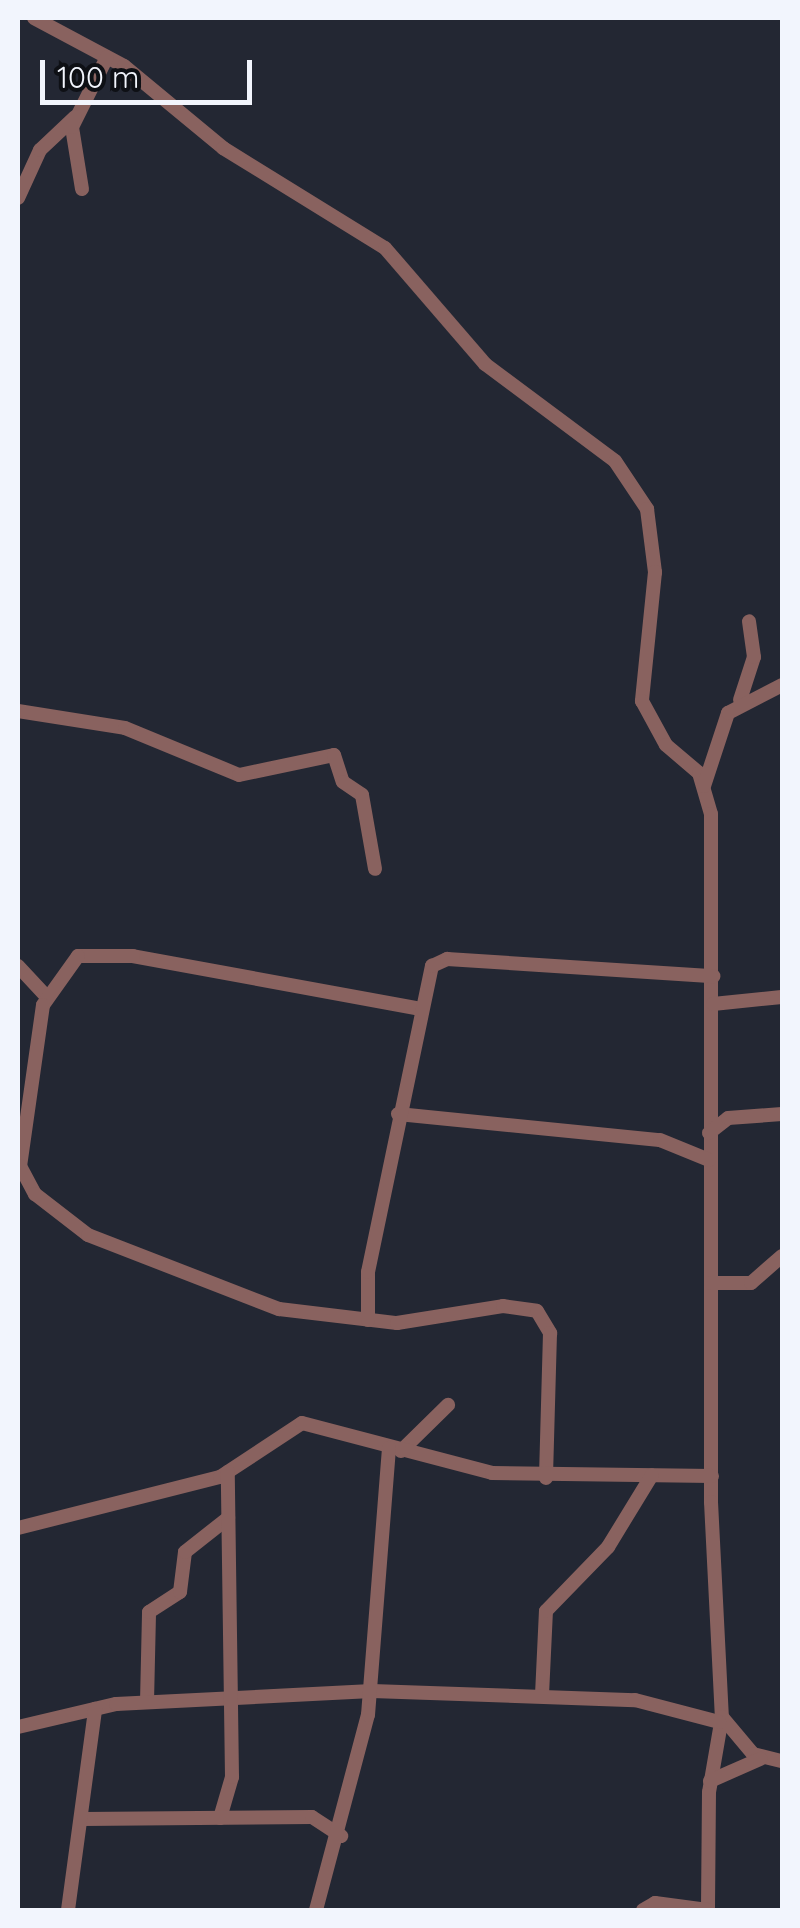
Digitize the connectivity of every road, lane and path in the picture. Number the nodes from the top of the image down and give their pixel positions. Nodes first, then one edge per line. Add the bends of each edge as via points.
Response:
1 (34, 18) edge
2 (107, 56) junction
3 (76, 117) junction
4 (82, 189) dead end
5 (18, 198) edge
6 (749, 621) dead end
7 (782, 685) edge
8 (740, 700) junction
9 (18, 711) edge
10 (704, 786) junction
11 (375, 868) dead end
12 (18, 966) edge
13 (712, 976) junction
14 (46, 996) junction
15 (782, 997) edge
16 (713, 1004) junction
17 (421, 1010) junction
18 (398, 1114) junction
19 (782, 1114) edge
20 (709, 1133) junction
21 (709, 1160) junction
22 (22, 1188) edge
23 (782, 1256) edge
24 (712, 1283) junction
25 (368, 1320) junction
26 (448, 1406) dead end
27 (395, 1450) junction
28 (228, 1472) junction
29 (652, 1476) junction
30 (712, 1476) junction
31 (546, 1478) junction
32 (228, 1518) junction
33 (18, 1528) edge
34 (372, 1690) junction
35 (542, 1695) junction
36 (227, 1699) junction
37 (147, 1702) junction
38 (96, 1709) junction
39 (720, 1720) junction
40 (18, 1727) edge
41 (760, 1759) junction
42 (782, 1761) edge
43 (710, 1781) junction
44 (220, 1818) junction
45 (83, 1819) junction
46 (341, 1836) junction
47 (68, 1910) edge
48 (316, 1910) edge
49 (643, 1910) edge
50 (708, 1910) edge

1 - 2 street
2 - 3 street
2 - 10 street via 224,148 385,248 485,364 636,484 652,523 655,572 642,702
3 - 4 street
3 - 5 street via 40,150
6 - 8 street via 754,658
7 - 8 street
8 - 10 street
9 - 11 street via 125,728 239,776 334,755 343,782 362,795
10 - 13 street
12 - 14 street
13 - 16 street
13 - 17 street via 441,960 427,973
14 - 17 street via 62,967 100,953
14 - 22 street via 21,1151
15 - 16 street
16 - 20 street
17 - 18 street
18 - 21 street via 660,1140
18 - 25 street
19 - 20 street via 728,1118
20 - 21 street
21 - 24 street
22 - 25 street via 68,1222 144,1261 279,1309
23 - 24 street via 751,1282
24 - 30 street
25 - 31 street via 536,1311 550,1333
26 - 27 street
27 - 28 street via 302,1423
27 - 31 street
27 - 34 street
28 - 32 street
28 - 33 street
29 - 30 street
29 - 31 street
29 - 35 street via 598,1560 546,1611
30 - 39 street
32 - 36 street
32 - 37 street via 185,1552 180,1592 149,1612
34 - 35 street
34 - 36 street
34 - 46 street
35 - 39 street via 662,1703
36 - 37 street
36 - 44 street via 232,1777
37 - 38 street
38 - 40 street
38 - 45 street
39 - 41 street
39 - 43 street
41 - 42 street
41 - 43 street
43 - 50 street
44 - 45 street
44 - 46 street via 312,1817
45 - 47 street
46 - 48 street
49 - 50 street

